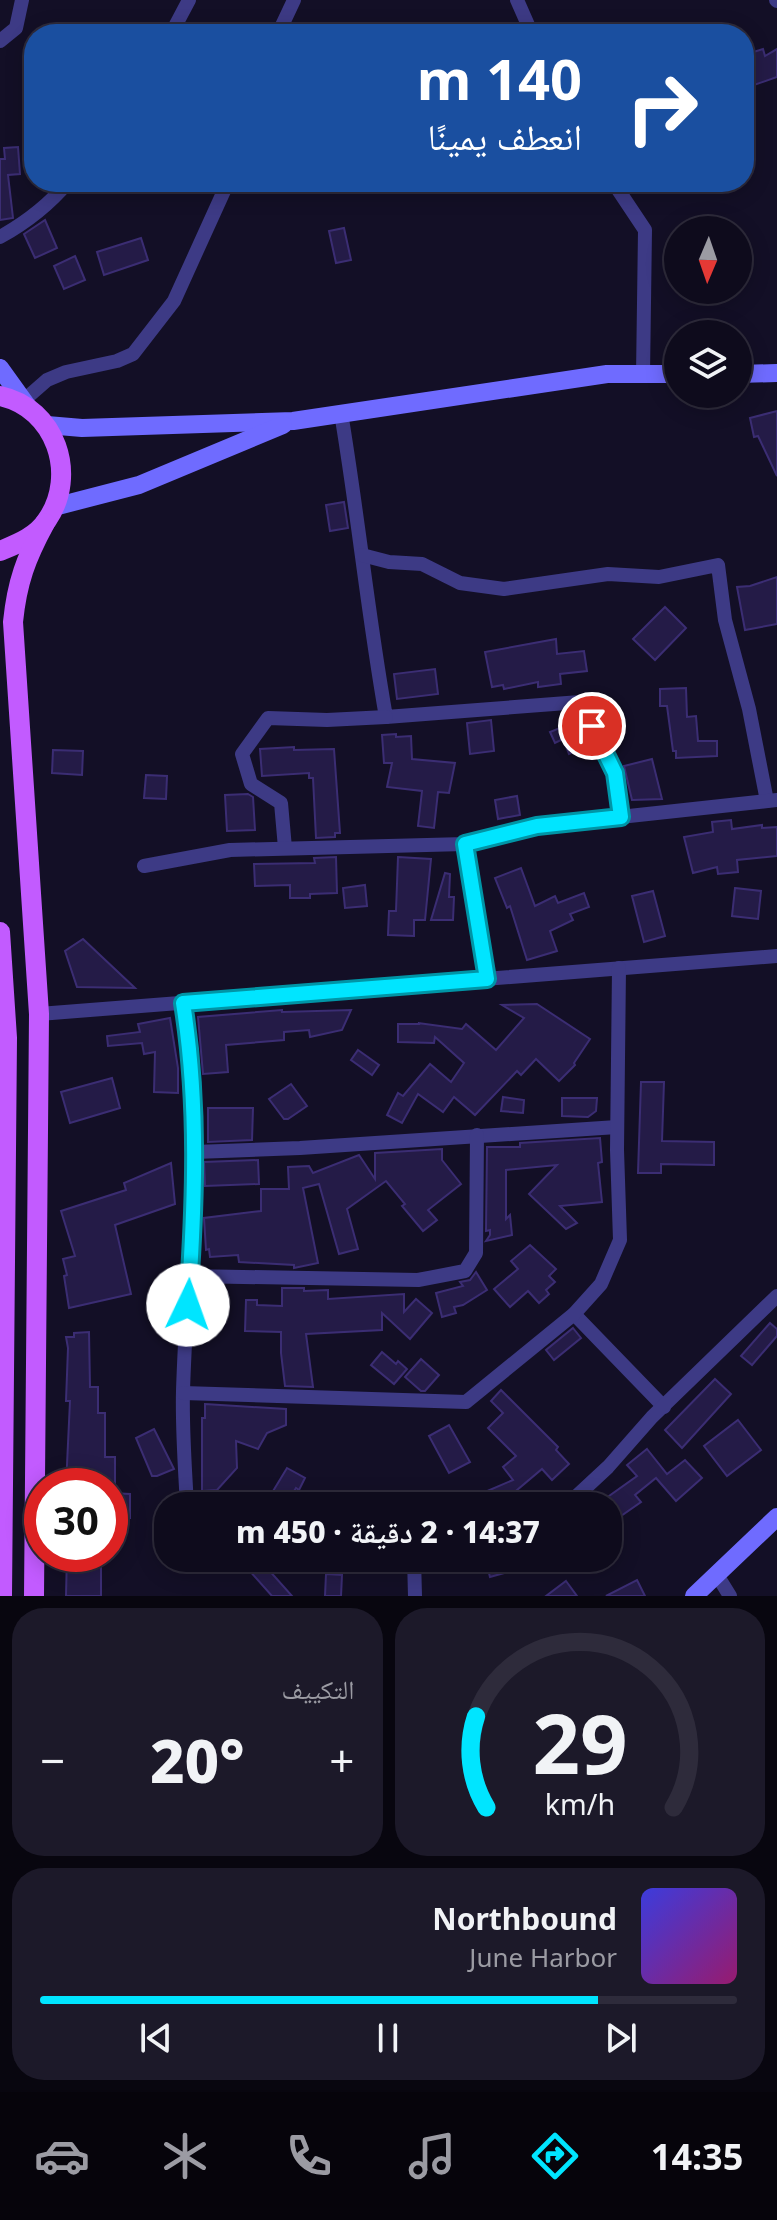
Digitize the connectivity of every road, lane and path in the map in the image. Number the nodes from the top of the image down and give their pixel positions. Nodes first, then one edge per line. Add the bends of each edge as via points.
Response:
1 (22, 0) edge
2 (189, 0) edge
3 (294, 0) edge
4 (517, 0) edge
5 (176, 24) edge
6 (283, 24) edge
7 (528, 24) edge
8 (0, 41) edge
9 (60, 192) edge
10 (223, 192) edge
11 (620, 192) edge
12 (0, 237) edge
13 (0, 368) edge
14 (777, 373) edge
15 (664, 374) edge
16 (752, 374) edge
17 (643, 375) junction
18 (0, 396) edge
19 (25, 404) junction
20 (341, 413) junction
21 (293, 421) junction
22 (47, 425) junction
23 (50, 515) junction
24 (0, 551) edge
25 (362, 555) junction
26 (386, 717) junction
27 (772, 800) edge
28 (621, 817) junction
29 (465, 844) junction
30 (285, 848) junction
31 (144, 866) dead end
32 (0, 932) edge
33 (777, 956) edge
34 (619, 968) junction
35 (487, 979) junction
36 (183, 1003) junction
37 (39, 1014) junction
38 (3, 1038) edge
39 (617, 1127) junction
40 (477, 1135) junction
41 (195, 1152) junction
42 (5, 1227) junction
43 (38, 1228) junction
44 (190, 1276) junction
45 (777, 1296) edge
46 (574, 1314) junction
47 (183, 1393) junction
48 (664, 1407) junction
49 (2, 1410) edge
50 (187, 1492) edge
51 (581, 1492) edge
52 (777, 1517) edge
53 (414, 1572) edge
54 (717, 1575) junction
55 (2, 1596) edge
56 (34, 1596) edge
57 (415, 1596) edge
58 (694, 1596) edge
59 (730, 1596) edge

1 - 8 street via 16,28
2 - 5 street
3 - 6 street
4 - 7 street
9 - 12 street via 26,223
10 - 19 street via 174,301 133,354 47,380
11 - 17 street via 645,230
13 - 19 street
14 - 16 street
15 - 17 street
17 - 20 street via 607,374
18 - 19 main road
19 - 22 main road
20 - 21 street
20 - 25 street
21 - 22 street
21 - 23 street via 139,485
22 - 23 main road via 63,474
23 - 24 main road via 25,541
23 - 37 main road via 27,556 13,622
25 - 26 street
25 - 27 street via 422,564 460,583 504,589 608,574 659,577 718,565 725,620
26 - 28 street via 580,702 615,773
26 - 30 street via 268,718 242,754 251,784 281,803
27 - 28 street
28 - 29 street via 537,826
29 - 30 street
29 - 35 street
30 - 31 street via 230,850
32 - 38 main road
33 - 34 street
34 - 35 street
34 - 39 street
35 - 36 street
36 - 37 street
36 - 41 street
37 - 43 main road
38 - 42 main road
39 - 40 street
39 - 46 street via 620,1240 601,1284
40 - 41 street
40 - 44 street via 476,1253 465,1271 418,1280
41 - 44 street
42 - 43 main road
42 - 49 main road
43 - 56 main road
44 - 47 street
45 - 48 street
46 - 47 street via 466,1402
46 - 48 street
47 - 50 street
48 - 51 street
49 - 55 main road
52 - 54 street
53 - 57 street
54 - 58 street
54 - 59 street

